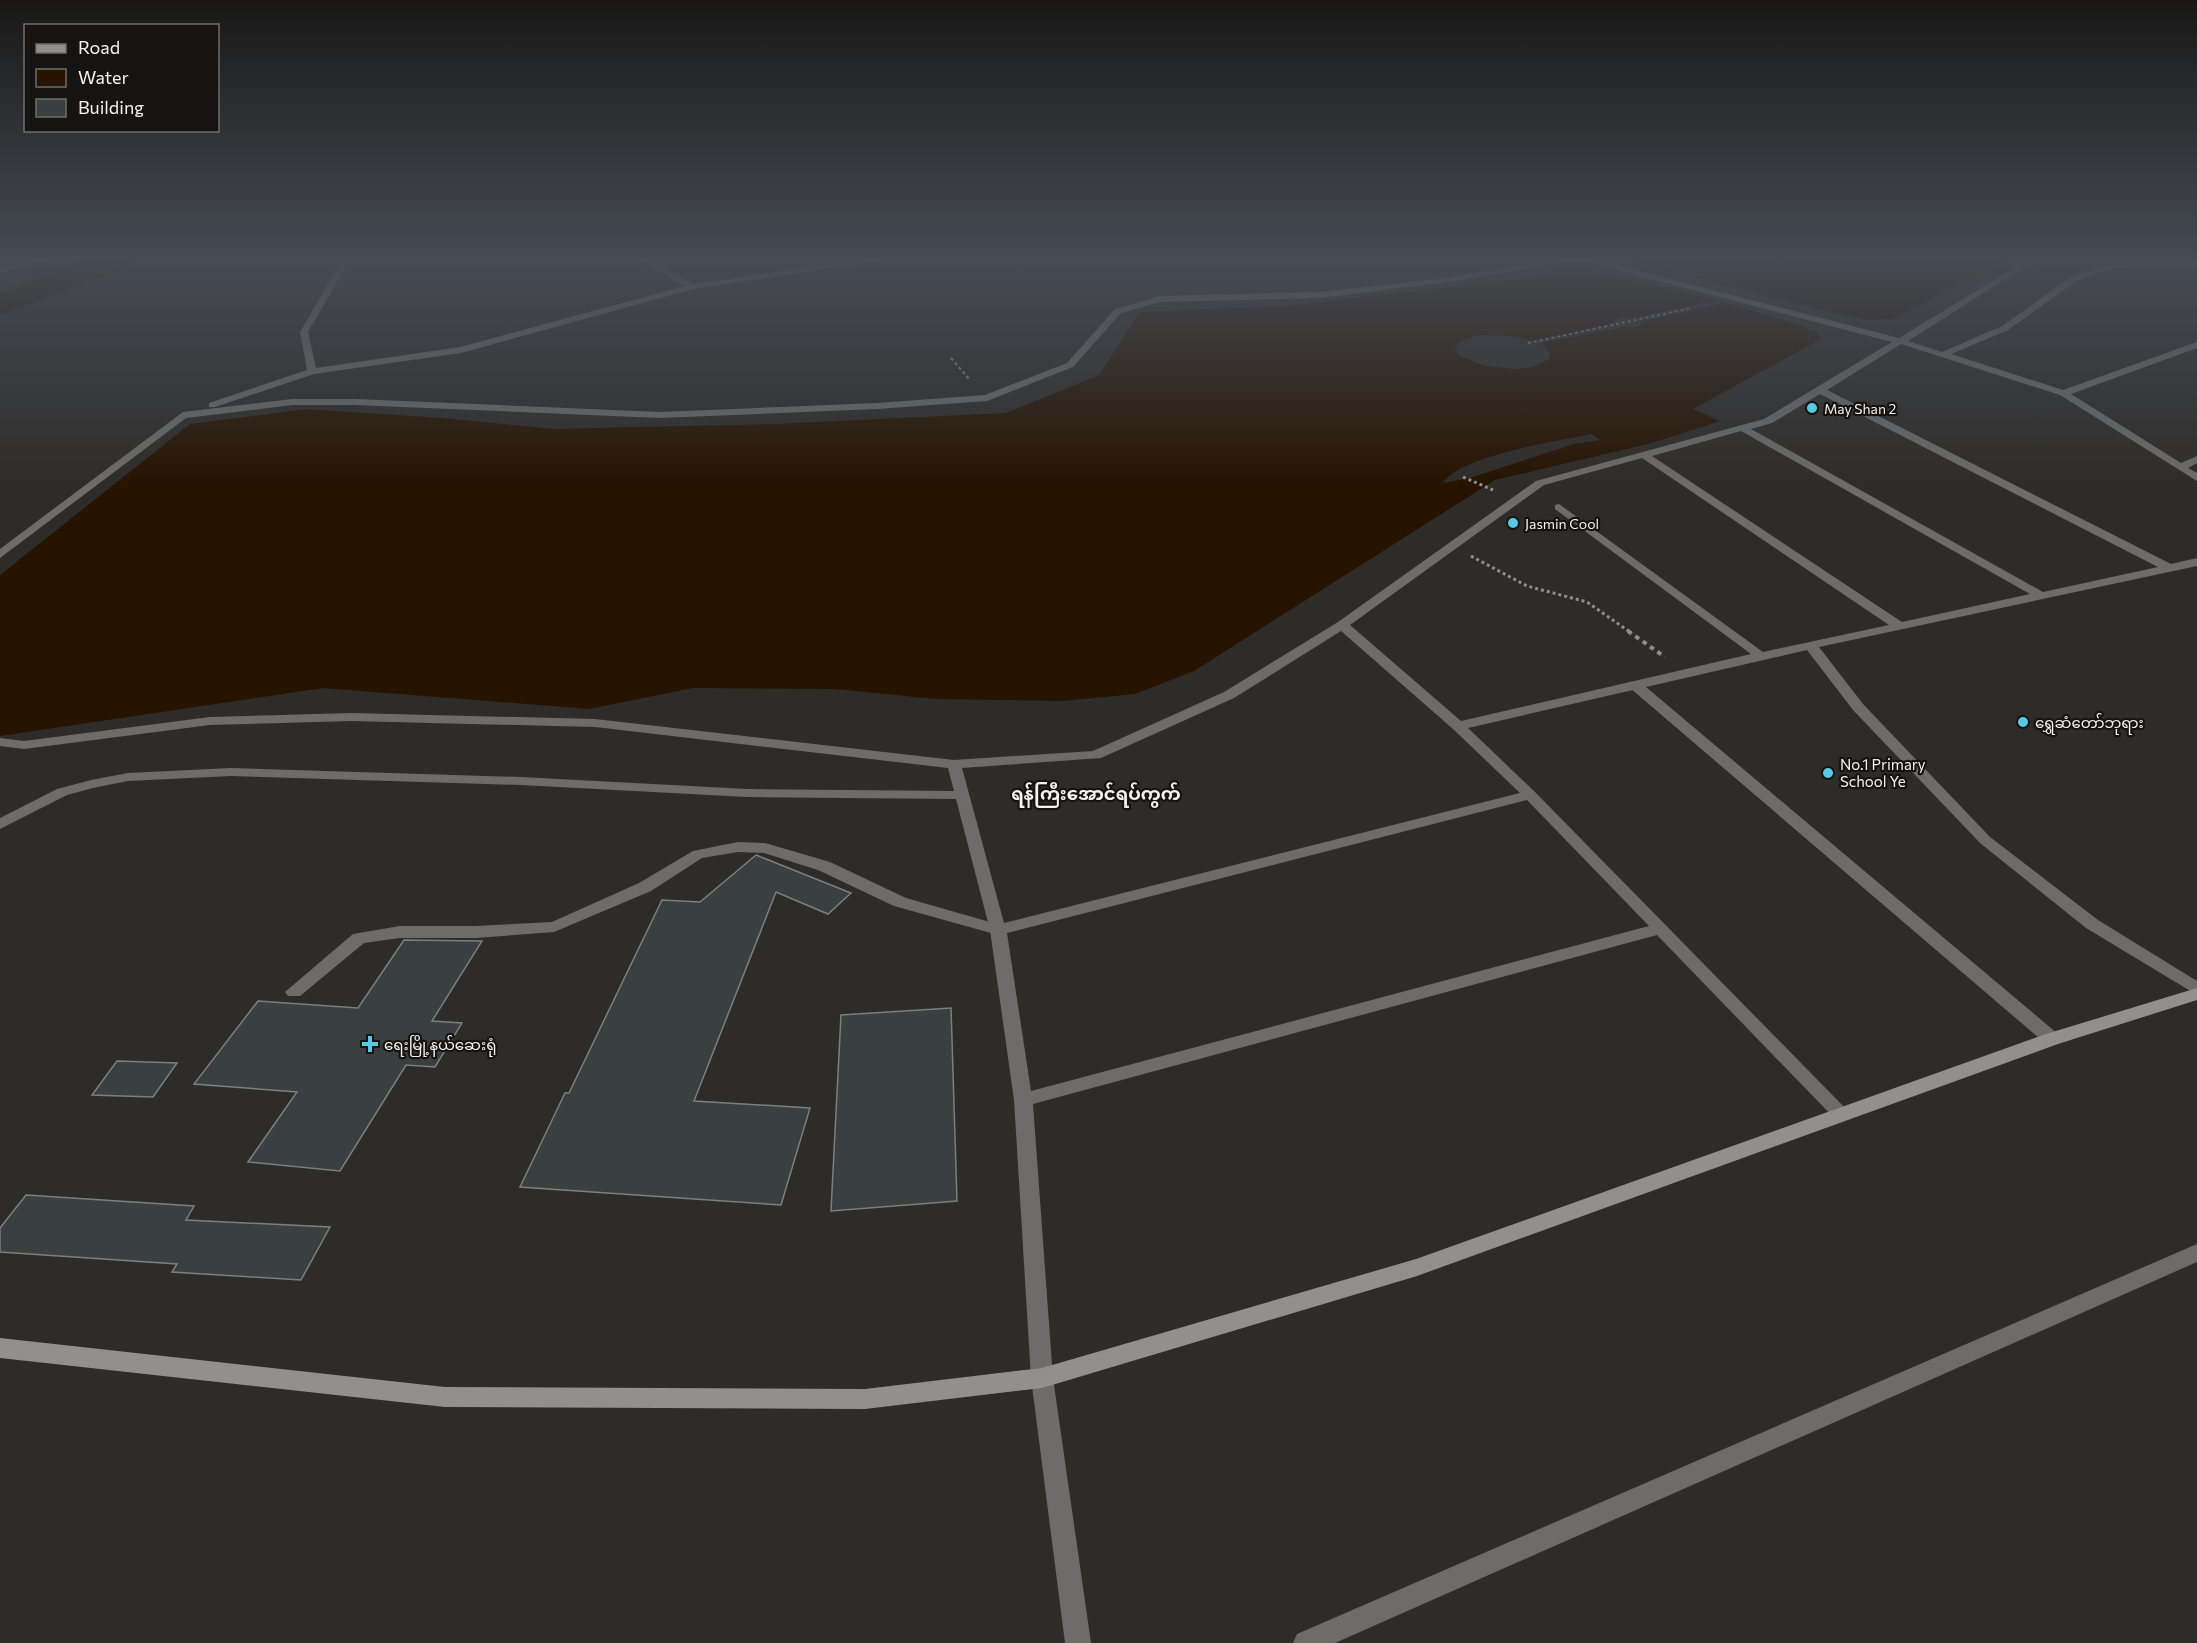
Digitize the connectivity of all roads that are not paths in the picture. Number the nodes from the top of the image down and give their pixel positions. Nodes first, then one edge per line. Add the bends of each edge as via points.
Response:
1 (305, 335) edge
2 (517, 335) edge
3 (1097, 335) edge
4 (1875, 335) edge
5 (1914, 335) edge
6 (1989, 335) edge
7 (1900, 341) junction
8 (2197, 345) edge
9 (1942, 355) junction
10 (312, 371) junction
11 (1820, 390) junction
12 (2063, 393) junction
13 (183, 415) junction
14 (1742, 428) junction
15 (1644, 455) junction
16 (2197, 459) edge
17 (2181, 467) junction
18 (2197, 478) edge
19 (1559, 507) dead end
20 (6, 546) edge
21 (0, 555) edge
22 (2197, 562) edge
23 (2170, 568) junction
24 (2042, 596) junction
25 (1342, 625) junction
26 (1900, 626) junction
27 (1810, 645) junction
28 (1761, 656) junction
29 (1635, 685) junction
30 (1458, 726) junction
31 (0, 742) edge
32 (954, 764) junction
33 (961, 795) junction
34 (1530, 795) junction
35 (0, 824) edge
36 (1658, 929) junction
37 (998, 930) junction
38 (2197, 989) edge
39 (294, 992) dead end
40 (2197, 994) edge
41 (2052, 1039) junction
42 (1023, 1100) junction
43 (1842, 1114) junction
44 (2197, 1253) edge
45 (0, 1348) edge
46 (1042, 1378) junction
47 (1078, 1643) edge
48 (1306, 1643) edge

1 - 10 street
2 - 10 street via 461,350
3 - 13 street via 1070,365 987,398 660,415 292,402
4 - 7 street
5 - 7 street
6 - 9 street
7 - 9 street
7 - 11 street
8 - 12 street
9 - 12 street
10 - 13 street
11 - 14 street via 1768,421
11 - 23 street
12 - 17 street
13 - 20 street
14 - 15 street
14 - 24 street
15 - 25 street via 1540,483
15 - 26 street
16 - 17 street
17 - 18 street
19 - 28 street
20 - 21 street
22 - 23 street
23 - 24 street
24 - 26 street
25 - 30 street
25 - 32 street via 1229,695 1096,755
26 - 27 street
27 - 28 street
27 - 38 street via 1858,707 1985,840 2092,924
28 - 29 street
29 - 30 street
29 - 41 street
30 - 34 street
31 - 32 street via 24,745 210,721 363,717 595,723
32 - 33 street
33 - 35 street via 747,793 231,772 128,777 91,784 62,792
33 - 37 street
34 - 36 street
34 - 37 street
36 - 42 street
36 - 43 street
37 - 39 street via 900,902 824,866 765,848 738,847 698,854 645,887 554,927 476,933 400,932 359,938
37 - 42 street
40 - 41 street
41 - 43 street
42 - 46 street
43 - 46 street via 1417,1267
44 - 48 street
45 - 46 street via 445,1397 865,1399
46 - 47 street

